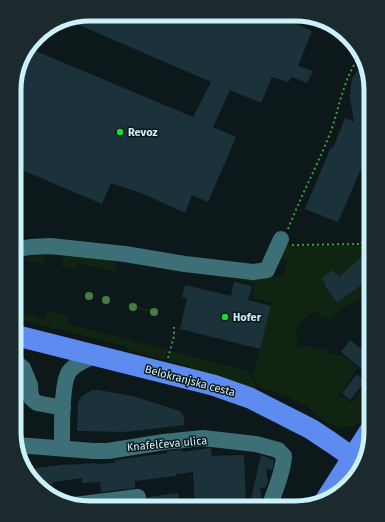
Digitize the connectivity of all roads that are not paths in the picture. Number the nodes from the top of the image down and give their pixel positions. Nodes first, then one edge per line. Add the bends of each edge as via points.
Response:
1 (286, 238) road end
2 (21, 249) edge
3 (21, 337) edge
4 (95, 355) junction
5 (21, 366) edge
6 (63, 408) junction
7 (22, 445) edge
8 (62, 448) junction
9 (358, 461) edge
10 (336, 487) edge
11 (138, 497) dead end
12 (106, 501) edge
13 (271, 501) edge

1 - 2 street via 267,270 253,272 50,246
3 - 4 main road, Belokranjska cesta
4 - 6 street via 70,370 66,379
4 - 9 main road, Belokranjska cesta via 213,385 250,398 311,429
5 - 6 street via 30,384 31,398 37,403
6 - 8 street
7 - 8 street, Knafelčeva ulica
8 - 13 street, Knafelčeva ulica via 108,451 203,438 256,444 278,450 284,456
9 - 10 main road
11 - 12 street

